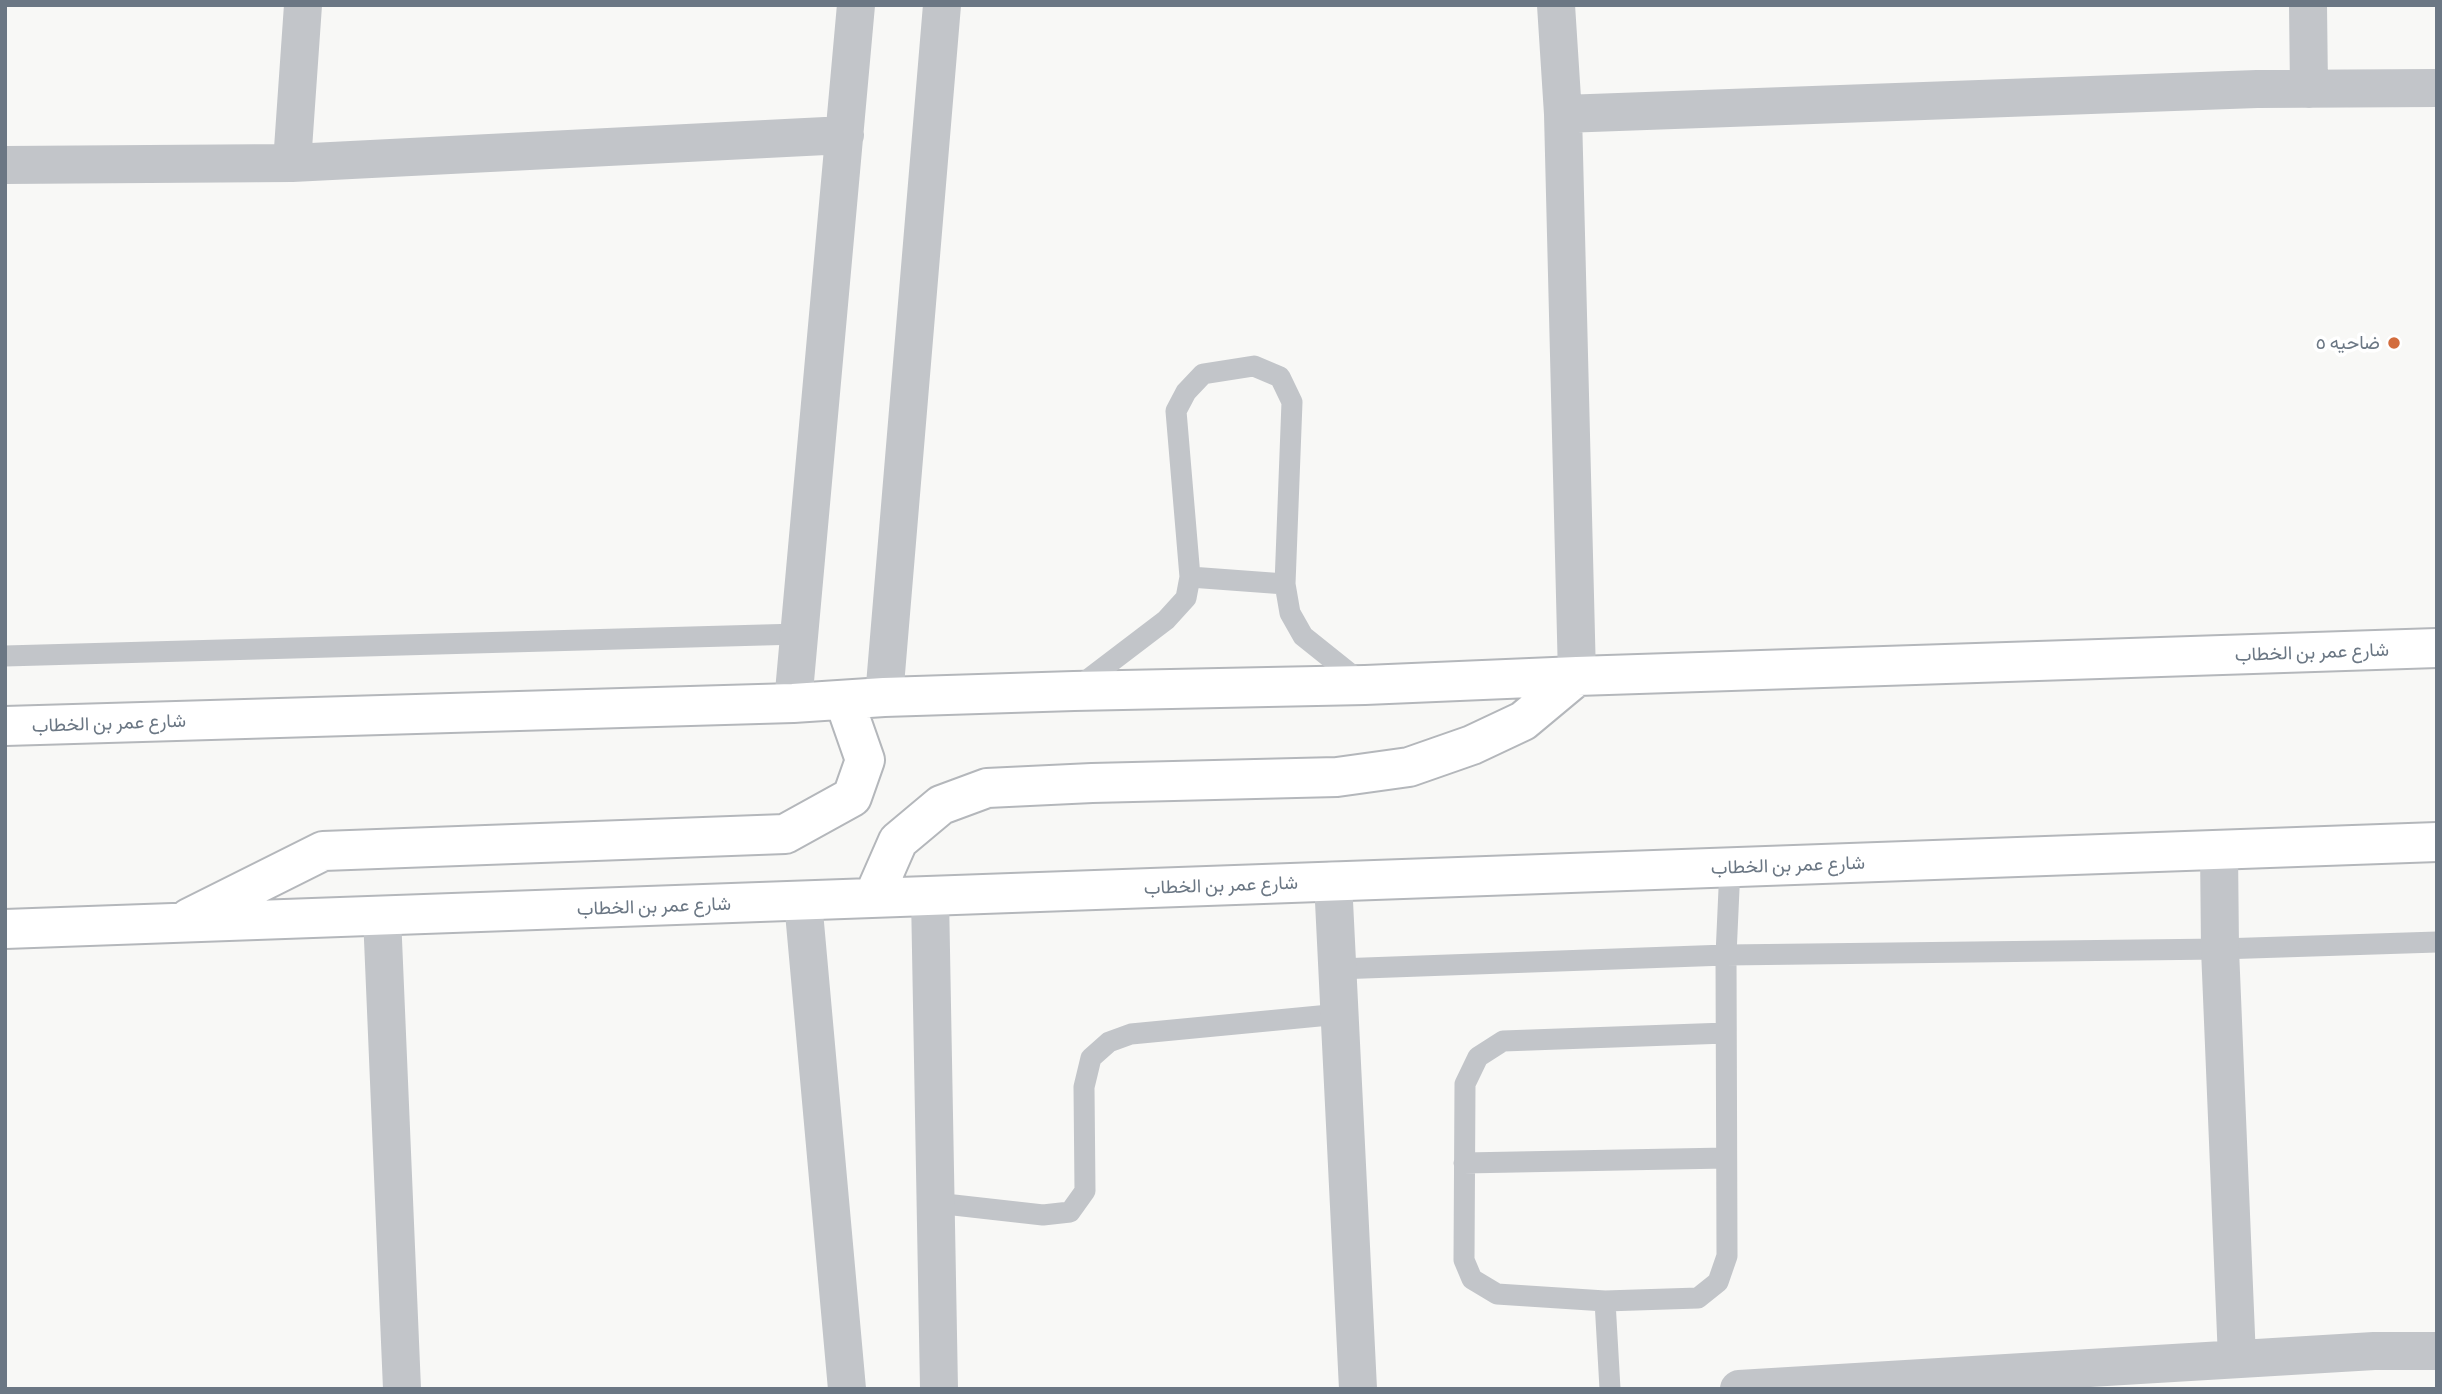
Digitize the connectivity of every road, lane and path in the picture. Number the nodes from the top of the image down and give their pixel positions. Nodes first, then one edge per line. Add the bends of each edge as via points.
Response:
1 (303, 5) edge
2 (856, 5) edge
3 (942, 5) edge
4 (1556, 5) edge
5 (2308, 5) edge
6 (2437, 88) edge
7 (2309, 89) junction
8 (1563, 114) junction
9 (845, 135) junction
10 (292, 163) junction
11 (5, 165) edge
12 (1191, 578) junction
13 (1285, 583) junction
14 (799, 634) junction
15 (2437, 648) edge
16 (5, 656) edge
17 (1577, 676) junction
18 (1365, 685) junction
19 (1074, 691) junction
20 (884, 697) junction
21 (844, 700) junction
22 (793, 703) junction
23 (5, 726) edge
24 (2437, 842) edge
25 (2219, 850) junction
26 (1730, 867) junction
27 (1333, 881) junction
28 (930, 896) junction
29 (873, 898) junction
30 (803, 901) junction
31 (382, 916) junction
32 (177, 923) junction
33 (5, 929) edge
34 (2437, 942) edge
35 (2220, 949) junction
36 (1726, 955) junction
37 (1337, 969) junction
38 (1340, 1014) junction
39 (1726, 1033) junction
40 (1726, 1158) junction
41 (1464, 1163) junction
42 (936, 1203) junction
43 (1605, 1301) junction
44 (2437, 1351) edge
45 (2237, 1359) junction
46 (1755, 1388) edge
47 (402, 1389) edge
48 (847, 1389) edge
49 (939, 1389) edge
50 (1358, 1389) edge
51 (1610, 1389) edge

1 - 10 street
2 - 9 street
3 - 20 street
4 - 8 street
5 - 7 street
6 - 7 street
7 - 8 street
8 - 17 street
9 - 10 street
9 - 14 street
10 - 11 street
12 - 13 lane
12 - 13 lane via 1177,411 1186,392 1203,374 1254,366 1280,377 1292,402
12 - 19 lane via 1186,598 1166,620
13 - 18 lane via 1290,613 1303,636
14 - 16 lane
14 - 22 street
15 - 17 main road, شارع عمر بن الخطاب
17 - 18 main road, شارع عمر بن الخطاب
17 - 29 main road via 1523,721 1409,767 1337,777 987,788 941,804 898,841
18 - 19 main road, شارع عمر بن الخطاب
19 - 20 main road, شارع عمر بن الخطاب
20 - 21 main road, شارع عمر بن الخطاب
21 - 22 main road, شارع عمر بن الخطاب
21 - 32 main road via 864,760 852,797 785,834 323,851
22 - 23 main road, شارع عمر بن الخطاب
24 - 25 main road, شارع عمر بن الخطاب
25 - 26 main road, شارع عمر بن الخطاب
25 - 35 street
26 - 27 main road, شارع عمر بن الخطاب
26 - 36 lane
27 - 28 main road, شارع عمر بن الخطاب
27 - 37 street
28 - 29 main road, شارع عمر بن الخطاب
28 - 42 street
29 - 30 main road, شارع عمر بن الخطاب
30 - 31 main road, شارع عمر بن الخطاب
30 - 48 street
31 - 32 main road, شارع عمر بن الخطاب
31 - 47 street
32 - 33 main road, شارع عمر بن الخطاب
34 - 35 lane
35 - 36 lane
35 - 45 street
36 - 37 lane
36 - 39 lane
37 - 38 street
38 - 42 lane via 1131,1034 1109,1042 1091,1058 1084,1087 1085,1191 1070,1212 1043,1215
38 - 50 street
39 - 40 lane
39 - 41 lane via 1503,1041 1478,1057 1465,1084
40 - 41 lane
40 - 43 lane via 1727,1256 1718,1282 1698,1298
41 - 43 lane via 1464,1260 1472,1279 1497,1294
42 - 49 street
43 - 51 lane
44 - 45 street
45 - 46 street

